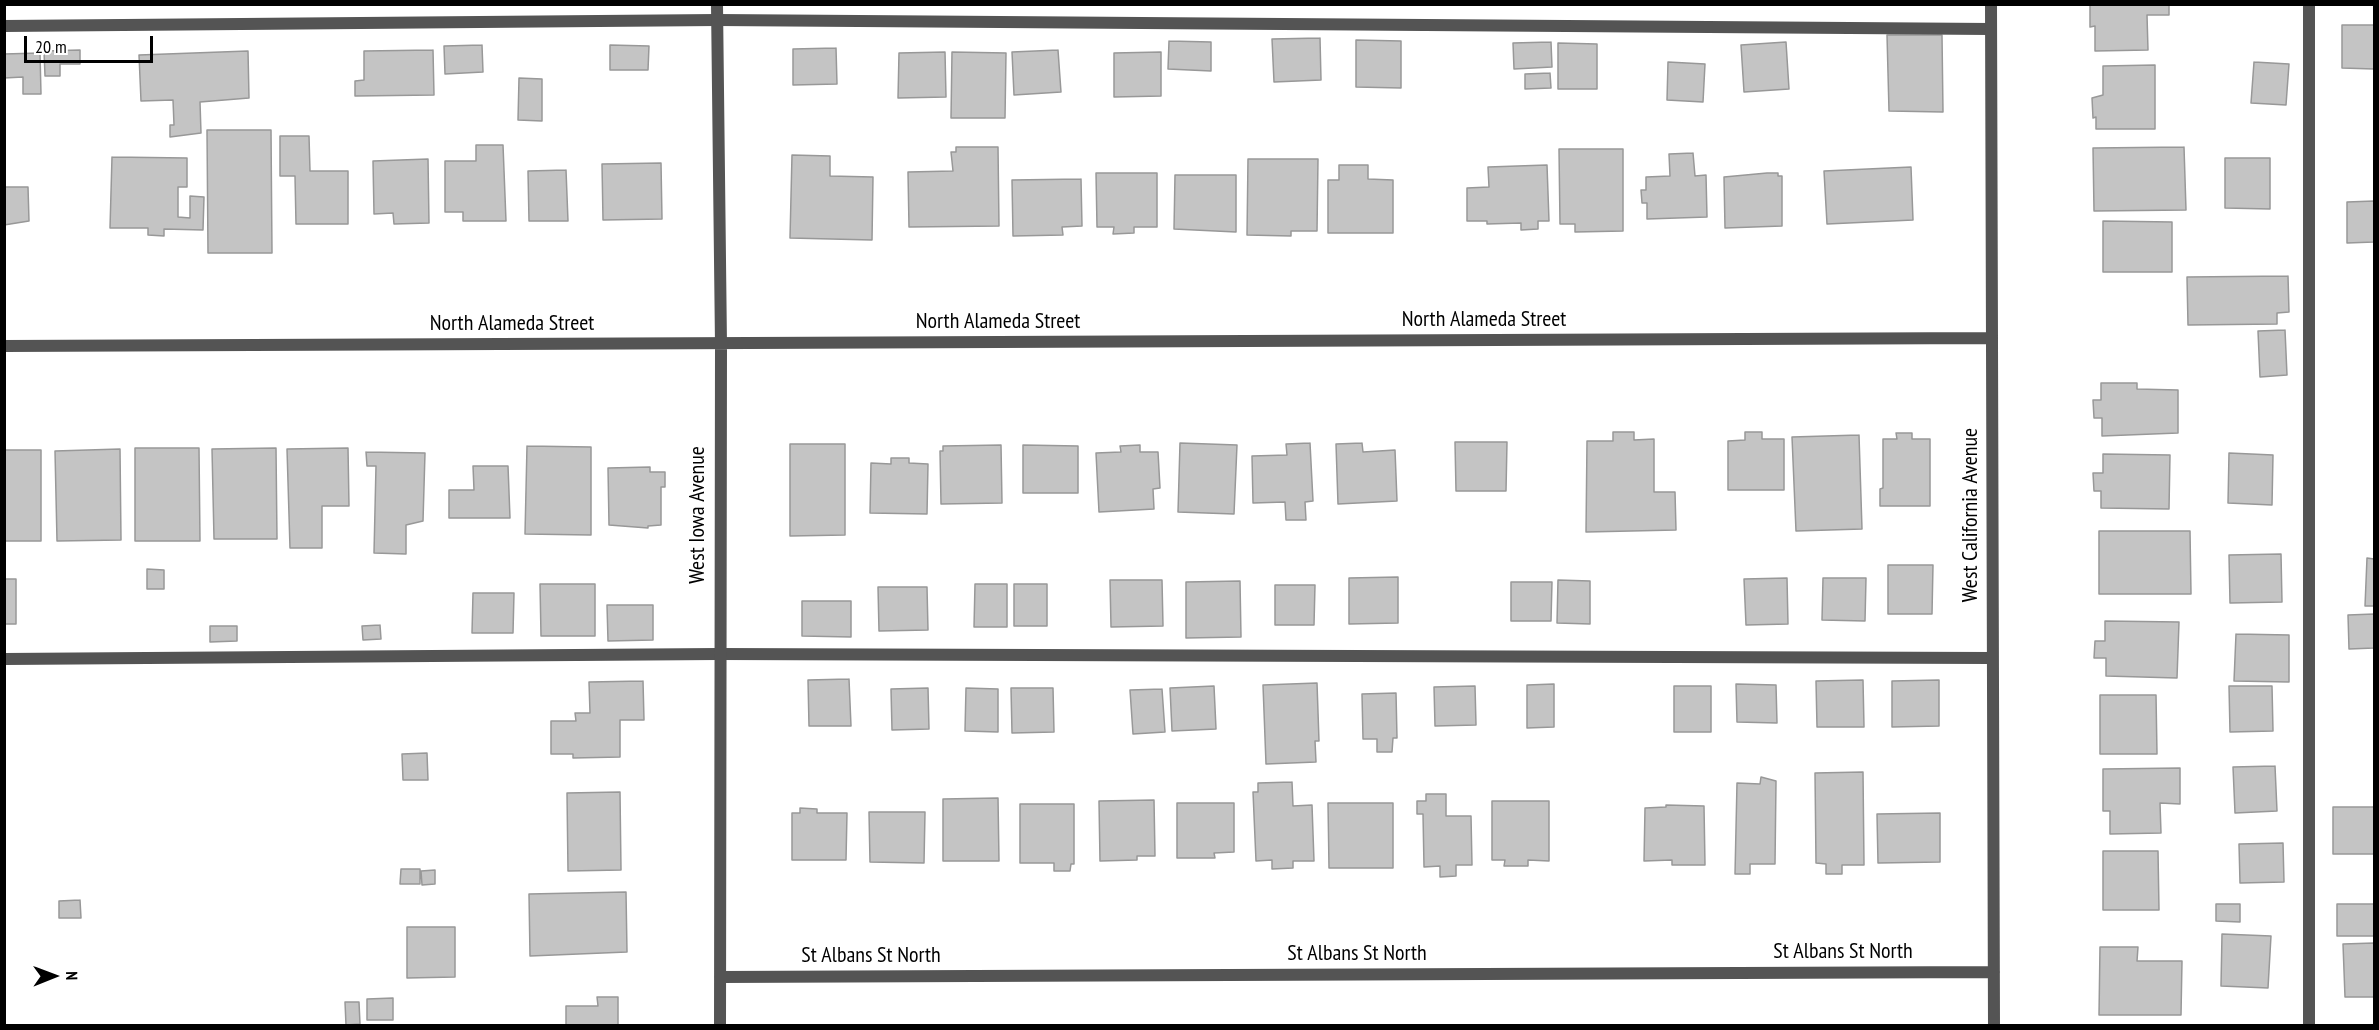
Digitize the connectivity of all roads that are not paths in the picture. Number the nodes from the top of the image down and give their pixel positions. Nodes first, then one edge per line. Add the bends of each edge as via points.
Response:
1 (717, 4) edge
2 (1991, 4) edge
3 (2309, 4) edge
4 (717, 20) junction
5 (4, 26) edge
6 (1991, 29) junction
7 (1992, 338) junction
8 (721, 345) junction
9 (4, 346) edge
10 (718, 654) junction
11 (1992, 658) junction
12 (4, 659) edge
13 (1994, 972) junction
14 (720, 977) junction
15 (720, 1026) edge
16 (1994, 1026) edge
17 (2309, 1026) edge

1 - 4 street, West Iowa Avenue
2 - 6 street, West California Avenue
3 - 17 street
4 - 5 street
4 - 6 street
4 - 8 street, West Iowa Avenue
6 - 7 street, West California Avenue
7 - 8 street, North Alameda Street
7 - 11 street, West California Avenue
8 - 9 street, North Alameda Street
8 - 10 street, West Iowa Avenue
10 - 11 street
10 - 12 street
10 - 14 street, West Iowa Avenue
11 - 13 street, West California Avenue
13 - 14 street, St Albans St North
13 - 16 street, West California Avenue
14 - 15 street, West Iowa Avenue

